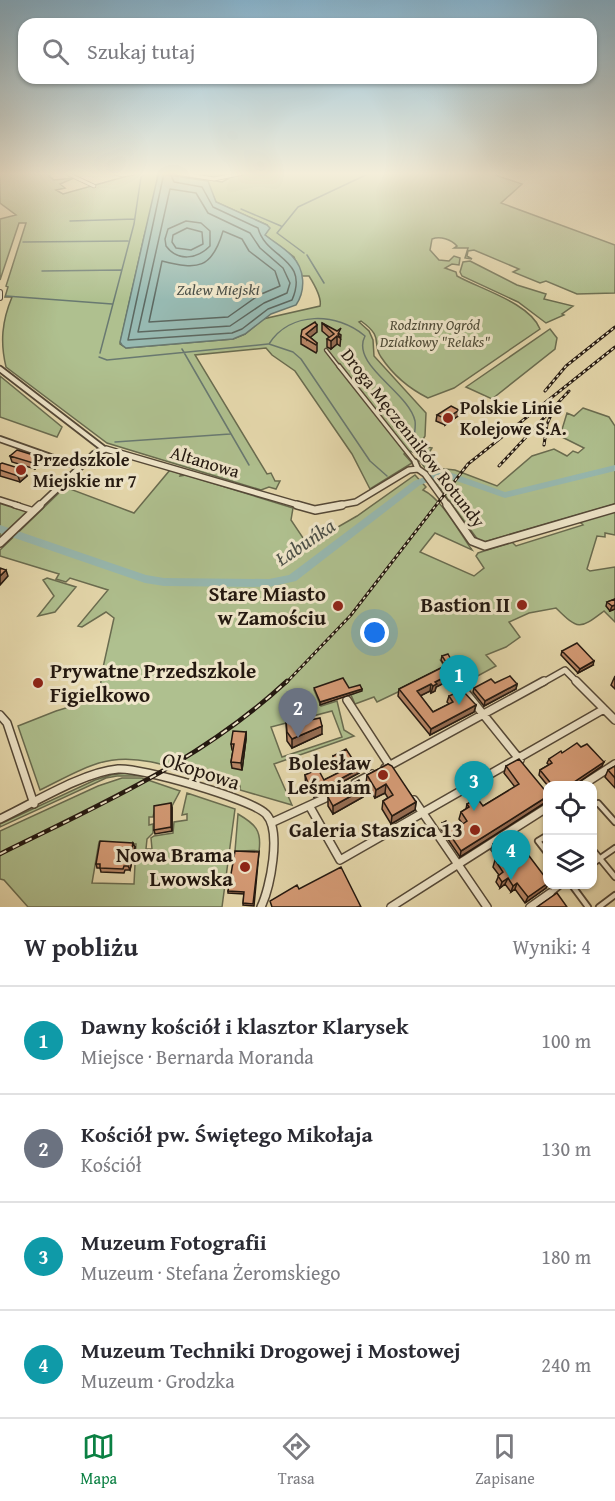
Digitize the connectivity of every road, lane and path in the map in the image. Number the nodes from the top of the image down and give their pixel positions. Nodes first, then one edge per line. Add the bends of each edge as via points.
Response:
1 (0, 292) edge
2 (0, 298) edge
3 (326, 350) dead end
4 (0, 369) edge
5 (0, 439) edge
6 (104, 449) junction
7 (415, 462) joint
8 (79, 467) junction
9 (418, 469) junction
10 (0, 500) edge
11 (615, 508) edge
12 (34, 511) junction
13 (0, 543) edge
14 (458, 683) dead end
15 (347, 700) dead end
16 (604, 709) junction
17 (483, 714) junction
18 (1, 715) edge
19 (615, 720) edge
20 (518, 758) junction
21 (615, 764) edge
22 (390, 765) junction
23 (525, 767) edge
24 (395, 773) edge
25 (589, 781) edge
26 (351, 785) edge
27 (341, 790) edge
28 (411, 796) edge
29 (34, 804) junction
30 (597, 804) edge
31 (310, 807) junction
32 (543, 810) edge
33 (423, 813) junction
34 (0, 819) edge
35 (615, 822) edge
36 (271, 824) junction
37 (543, 838) edge
38 (543, 848) edge
39 (615, 848) edge
40 (597, 855) edge
41 (600, 858) junction
42 (597, 860) edge
43 (458, 864) junction
44 (615, 877) edge
45 (556, 889) edge
46 (574, 889) edge
47 (550, 893) joint
48 (615, 895) edge
49 (261, 907) edge
50 (392, 907) edge
51 (487, 907) edge
52 (530, 907) edge
53 (588, 907) edge
54 (599, 907) edge

1 - 2 street
3 - 7 street, Droga Męczenników Rotundy
4 - 6 street, Altanowa
5 - 8 street
6 - 8 street
6 - 9 street, Altanowa via 315,510 356,502 409,470
7 - 9 street, Droga Męczenników Rotundy
8 - 12 street
9 - 11 street, Droga Męczenników Rotundy via 472,541 483,546
10 - 12 street
12 - 13 street
14 - 17 street
15 - 22 street
16 - 17 street via 565,670
16 - 19 street
16 - 20 street
17 - 20 street
17 - 22 street
18 - 29 street
20 - 23 street
20 - 33 street
21 - 25 street
22 - 24 street
22 - 26 street
27 - 31 street
28 - 33 street
29 - 34 street, Okopowa
29 - 36 street, Okopowa via 101,773 129,769 247,805 266,814
30 - 35 street
31 - 33 street via 340,860
31 - 36 street
32 - 43 street
33 - 43 street
36 - 49 street via 268,889
37 - 38 street via 537,841
39 - 41 street
40 - 41 street
41 - 42 street
41 - 44 street
43 - 50 street
43 - 51 street
45 - 47 street
46 - 53 street
47 - 52 street
48 - 54 street

